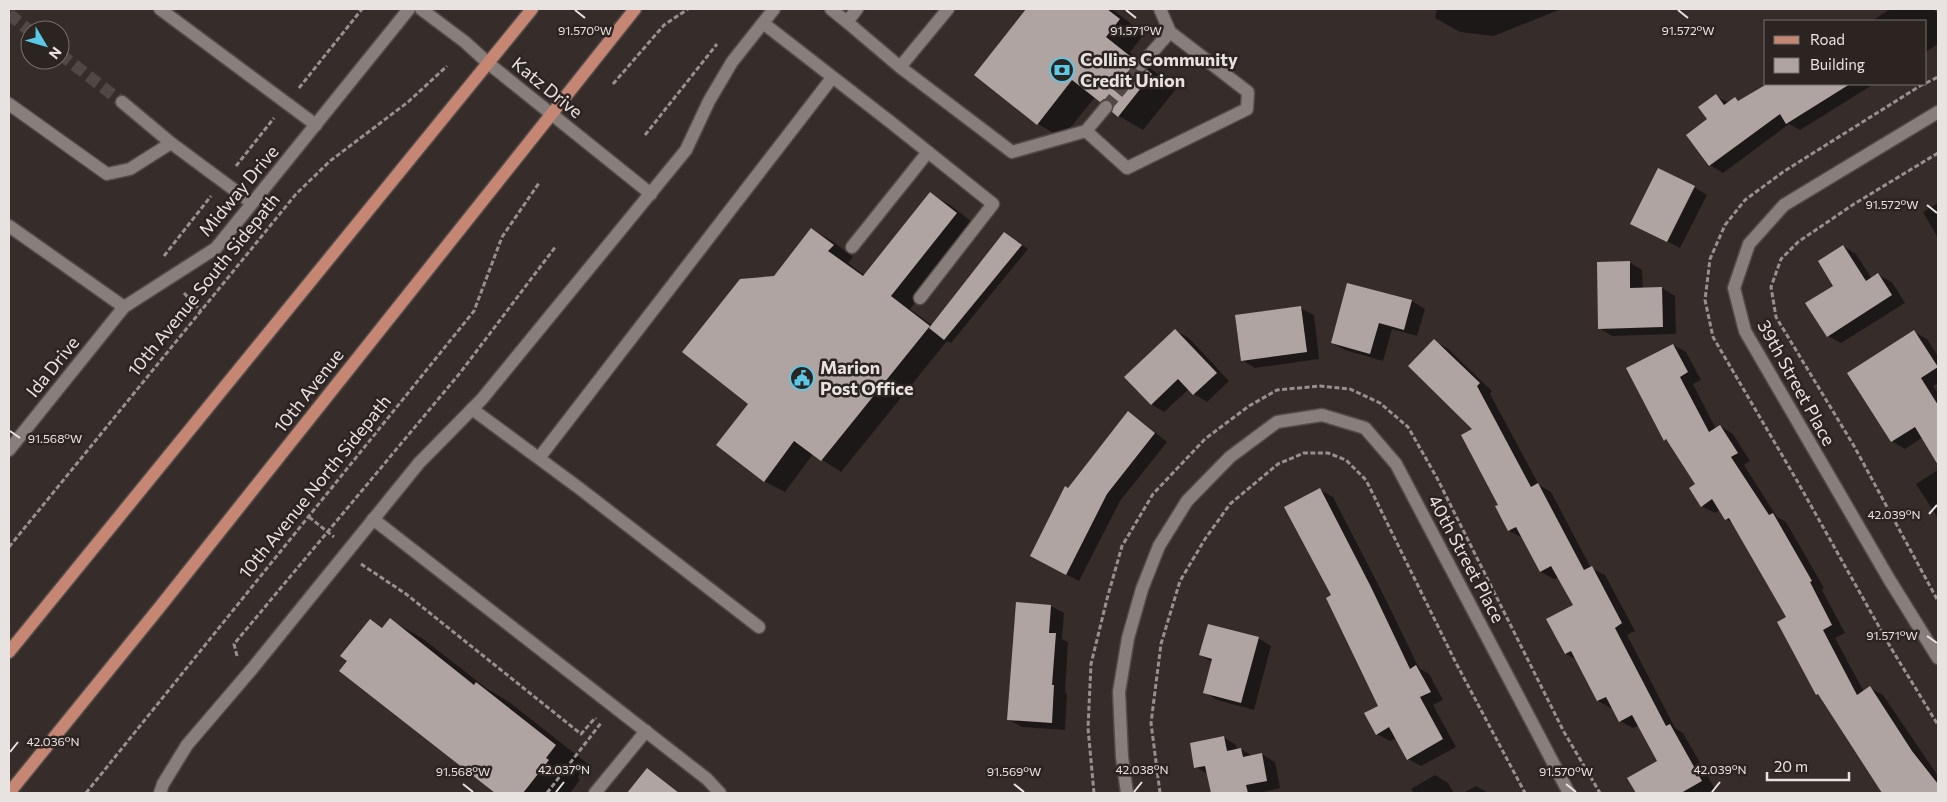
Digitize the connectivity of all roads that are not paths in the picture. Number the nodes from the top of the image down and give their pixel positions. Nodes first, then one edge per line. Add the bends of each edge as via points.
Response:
1 (160, 9) edge
2 (409, 9) edge
3 (421, 9) edge
4 (532, 9) edge
5 (635, 9) edge
6 (774, 9) edge
7 (831, 9) edge
8 (857, 9) edge
9 (948, 9) edge
10 (1160, 9) edge
11 (847, 22) junction
12 (763, 23) junction
13 (1170, 32) junction
14 (488, 63) junction
15 (1142, 66) tunnel mouth
16 (900, 67) junction
17 (832, 78) junction
18 (122, 102) tunnel mouth
19 (9, 104) edge
20 (1106, 107) tunnel mouth
21 (1938, 112) edge
22 (552, 114) junction
23 (316, 125) junction
24 (1086, 131) junction
25 (171, 143) junction
26 (928, 152) junction
27 (651, 194) junction
28 (252, 203) junction
29 (9, 226) edge
30 (852, 247) dead end
31 (920, 298) dead end
32 (124, 306) junction
33 (472, 409) junction
34 (9, 450) edge
35 (539, 458) junction
36 (373, 519) junction
37 (759, 627) dead end
38 (9, 652) edge
39 (1938, 658) edge
40 (646, 731) junction
41 (9, 793) edge
42 (160, 793) edge
43 (595, 793) edge
44 (720, 793) edge
45 (1127, 793) edge
46 (1569, 793) edge

1 - 23 street
2 - 23 street, Midway Drive
3 - 14 street, Katz Drive
4 - 14 main road
5 - 22 main road, 10th Avenue
6 - 12 street
7 - 11 street
8 - 11 street
9 - 16 street
10 - 13 street
11 - 16 street
12 - 17 street
12 - 27 street via 732,62 686,150
13 - 15 street
13 - 24 street via 1248,92 1247,109 1127,168
14 - 22 street, Katz Drive
14 - 38 main road
16 - 24 street via 1012,152
17 - 26 street
17 - 35 street
18 - 25 street
19 - 25 street via 108,174 130,169
20 - 24 street
21 - 39 street, 39th Street Place via 1784,205 1749,244 1734,288 1745,331 1888,579
22 - 27 street, Katz Drive
22 - 41 main road, 10th Avenue
23 - 28 street, Midway Drive
25 - 28 street
26 - 30 street
26 - 31 street via 993,204
27 - 33 street
28 - 32 street, Midway Drive via 216,248
29 - 32 street
32 - 34 street, Ida Drive
33 - 35 street
33 - 36 street via 419,463
35 - 37 street
36 - 40 street
36 - 42 street via 187,745
40 - 43 street
40 - 44 street
45 - 46 street, 40th Street Place via 1119,692 1128,638 1159,546 1187,501 1230,456 1277,422 1322,415 1364,428 1396,464

